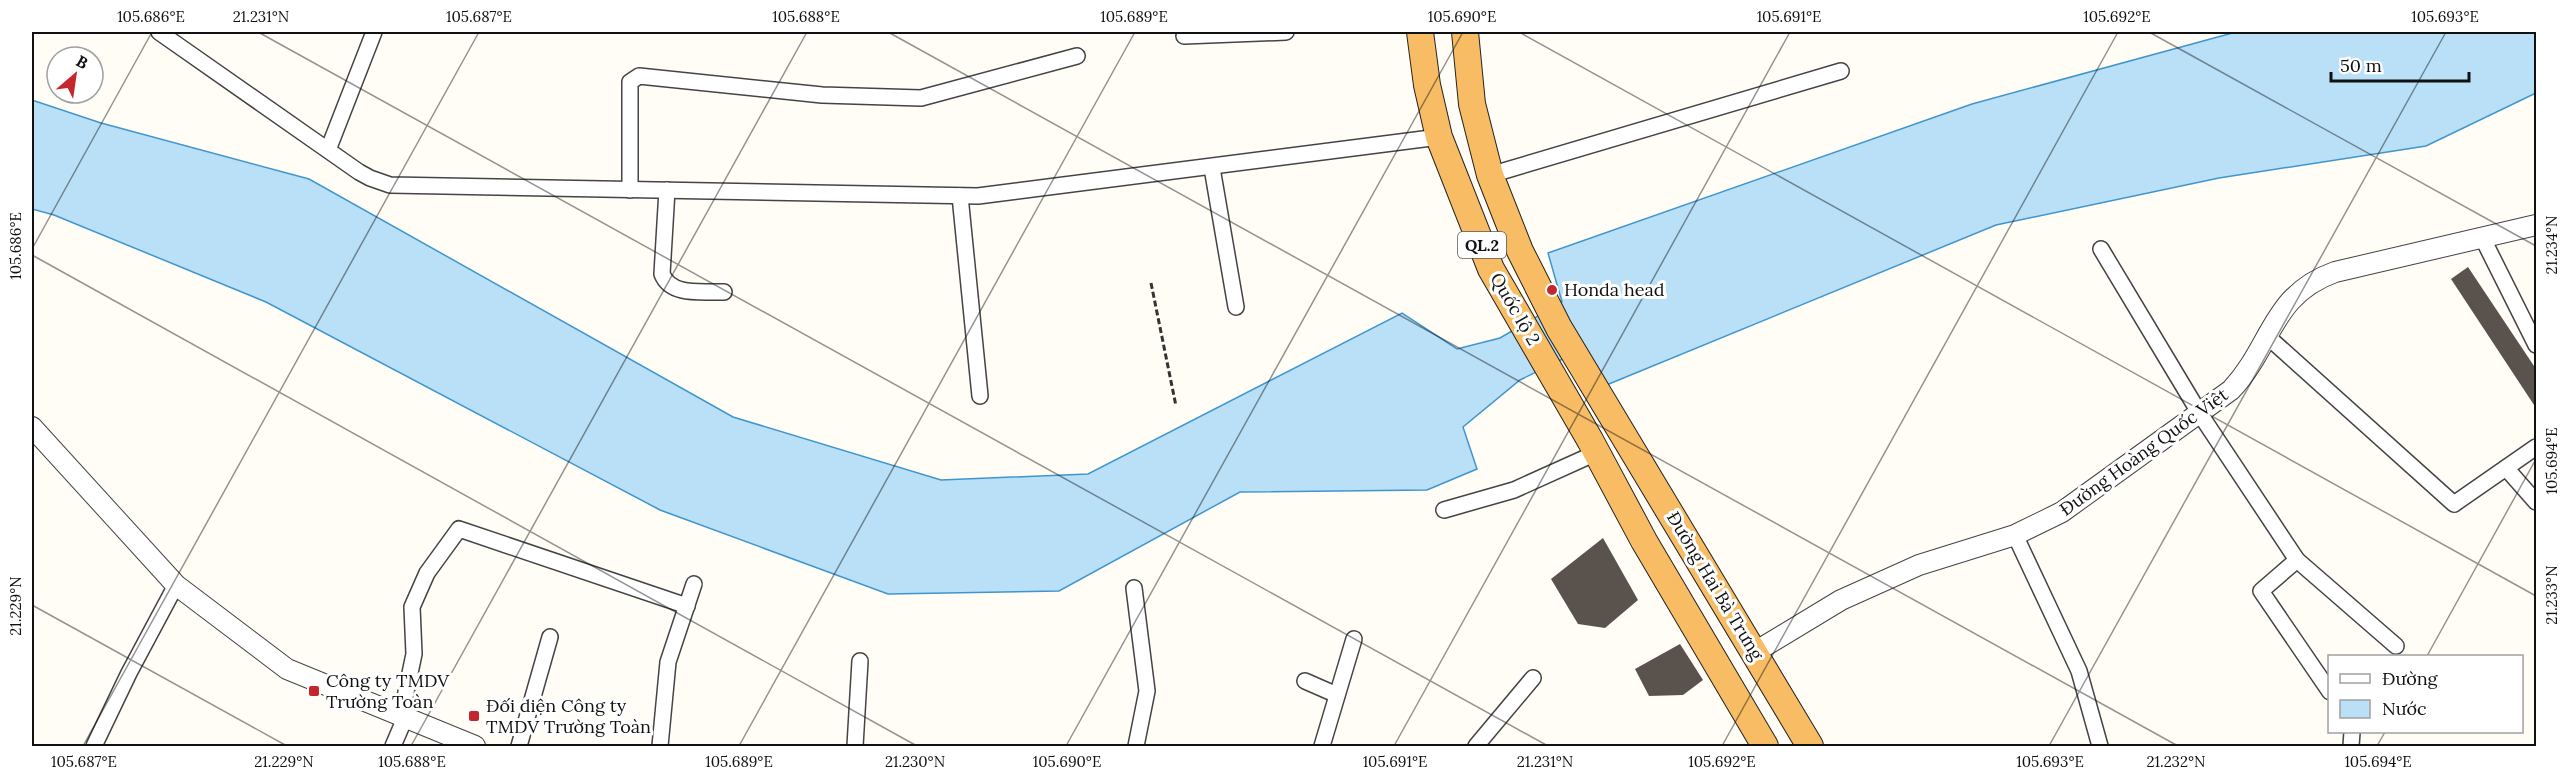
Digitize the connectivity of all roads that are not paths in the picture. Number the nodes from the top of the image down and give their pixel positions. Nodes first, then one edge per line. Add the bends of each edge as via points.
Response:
1 (159, 32) edge
2 (374, 32) edge
3 (1286, 32) edge
4 (1420, 32) edge
5 (1465, 32) edge
6 (1184, 36) dead end
7 (1077, 56) dead end
8 (1841, 71) dead end
9 (1439, 137) junction
10 (328, 150) junction
11 (1212, 168) junction
12 (1490, 175) junction
13 (630, 190) junction
14 (667, 190) junction
15 (960, 196) junction
16 (2536, 225) edge
17 (2483, 239) junction
18 (2101, 249) dead end
19 (724, 292) dead end
20 (1236, 307) dead end
21 (2268, 337) junction
22 (2536, 345) edge
23 (980, 396) dead end
24 (2200, 414) junction
25 (1618, 426) joint
26 (32, 427) edge
27 (1593, 447) junction
28 (2536, 447) edge
29 (2506, 468) junction
30 (2536, 502) edge
31 (1444, 510) dead end
32 (2015, 535) junction
33 (2297, 560) junction
34 (694, 584) dead end
35 (177, 585) junction
36 (1134, 588) dead end
37 (687, 606) junction
38 (550, 637) dead end
39 (1354, 639) dead end
40 (2396, 646) dead end
41 (1755, 652) junction
42 (860, 661) dead end
43 (1533, 678) dead end
44 (1305, 681) dead end
45 (2328, 689) edge
46 (1337, 695) junction
47 (403, 717) junction
48 (94, 747) edge
49 (393, 747) edge
50 (475, 747) edge
51 (519, 747) edge
52 (660, 747) edge
53 (855, 747) edge
54 (1136, 747) edge
55 (1322, 747) edge
56 (1476, 747) edge
57 (1765, 747) edge
58 (1810, 747) edge
59 (2100, 747) edge

1 - 10 street
2 - 10 street
3 - 6 street
4 - 9 highway, Quốc lộ 2 / QL.2
5 - 12 highway, Quốc lộ 2 / QL.2 via 1472,104
7 - 13 street via 921,98 822,95 639,76 630,82
8 - 12 street
9 - 11 street
9 - 27 highway, Quốc lộ 2 / QL.2 via 1491,269
10 - 13 street via 370,178 390,185
11 - 15 street
11 - 20 street
12 - 25 highway, Quốc lộ 2 / QL.2 via 1529,271
13 - 14 street
14 - 15 street
14 - 19 street via 662,274 665,281 677,290
15 - 23 street
16 - 17 street, Đường Hoàng Quốc Việt
17 - 21 street, Đường Hoàng Quốc Việt via 2316,279 2284,306
17 - 22 street
18 - 24 street
21 - 24 street, Đường Hoàng Quốc Việt via 2246,374
21 - 29 street via 2454,504
24 - 32 street, Đường Hoàng Quốc Việt via 2062,512
24 - 33 street
25 - 41 highway, Đường Hai Bà Trưng / QL.2
26 - 35 street
27 - 31 street via 1514,490
27 - 57 highway, Đường Hai Bà Trưng / QL.2
28 - 29 street
29 - 30 street
32 - 41 street, Đường Hoàng Quốc Việt via 1910,570 1841,600
32 - 59 street via 2079,672
33 - 40 street
33 - 45 street via 2260,591
34 - 37 street
35 - 47 street via 287,669
35 - 48 street
36 - 54 street via 1147,690
37 - 47 street via 459,529 427,573 412,607 414,654
37 - 52 street via 668,662
38 - 51 street
39 - 46 street
41 - 58 highway, Đường Hai Bà Trưng / QL.2
42 - 53 street
43 - 56 street
44 - 46 street
46 - 55 street
47 - 49 street
47 - 50 street

